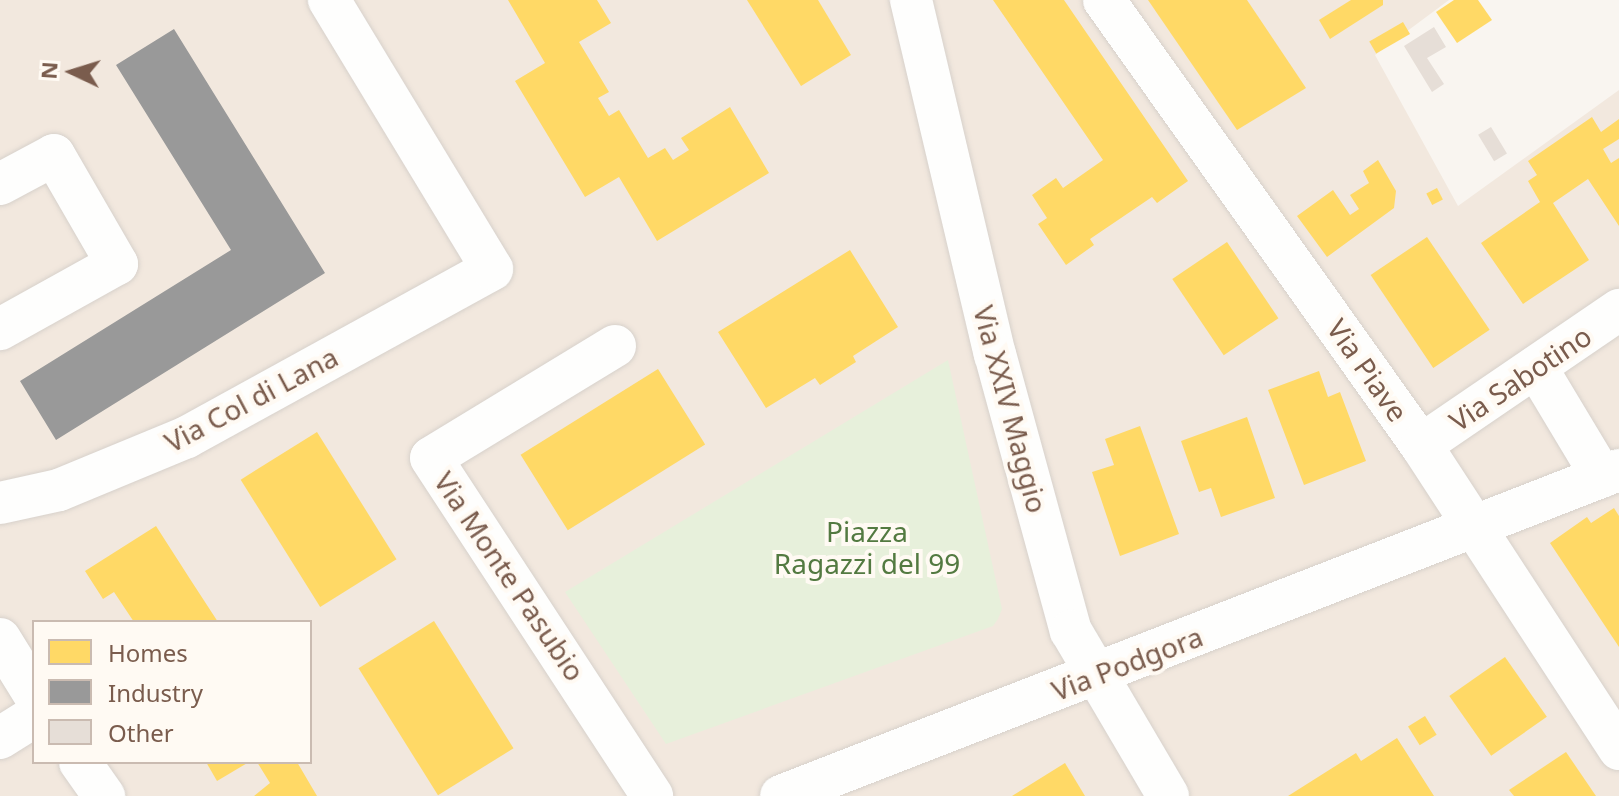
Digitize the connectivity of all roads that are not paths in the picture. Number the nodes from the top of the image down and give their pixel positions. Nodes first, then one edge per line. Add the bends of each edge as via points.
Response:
1 (329, 0) edge
2 (911, 0) edge
3 (1104, 0) edge
4 (0, 184) edge
5 (1619, 310) edge
6 (0, 329) edge
7 (615, 346) dead end
8 (1536, 367) junction
9 (1421, 445) junction
10 (1611, 474) edge
11 (0, 503) edge
12 (1471, 526) junction
13 (0, 639) edge
14 (1098, 675) junction
15 (32, 691) edge
16 (32, 718) edge
17 (0, 738) edge
18 (1617, 741) edge
19 (81, 764) edge
20 (104, 796) edge
21 (652, 796) edge
22 (781, 796) edge
23 (1168, 796) edge

1 - 11 street, Via Col di Lana via 492,269 187,437 59,490
2 - 14 street, Via XXIV Maggio via 995,354 1071,631
3 - 9 street, Via Piave
4 - 6 street via 54,155 117,264
5 - 8 street, Via Sabotino
7 - 21 street, Via Monte Pasubio via 431,458
8 - 9 street, Via Sabotino
8 - 10 street
9 - 12 street, Via Piave
10 - 12 street, Via Podgora
12 - 14 street, Via Podgora
12 - 18 street, Via Piave
13 - 15 street
14 - 22 street, Via Podgora
14 - 23 street, Via XXIV Maggio
16 - 17 street
19 - 20 street

